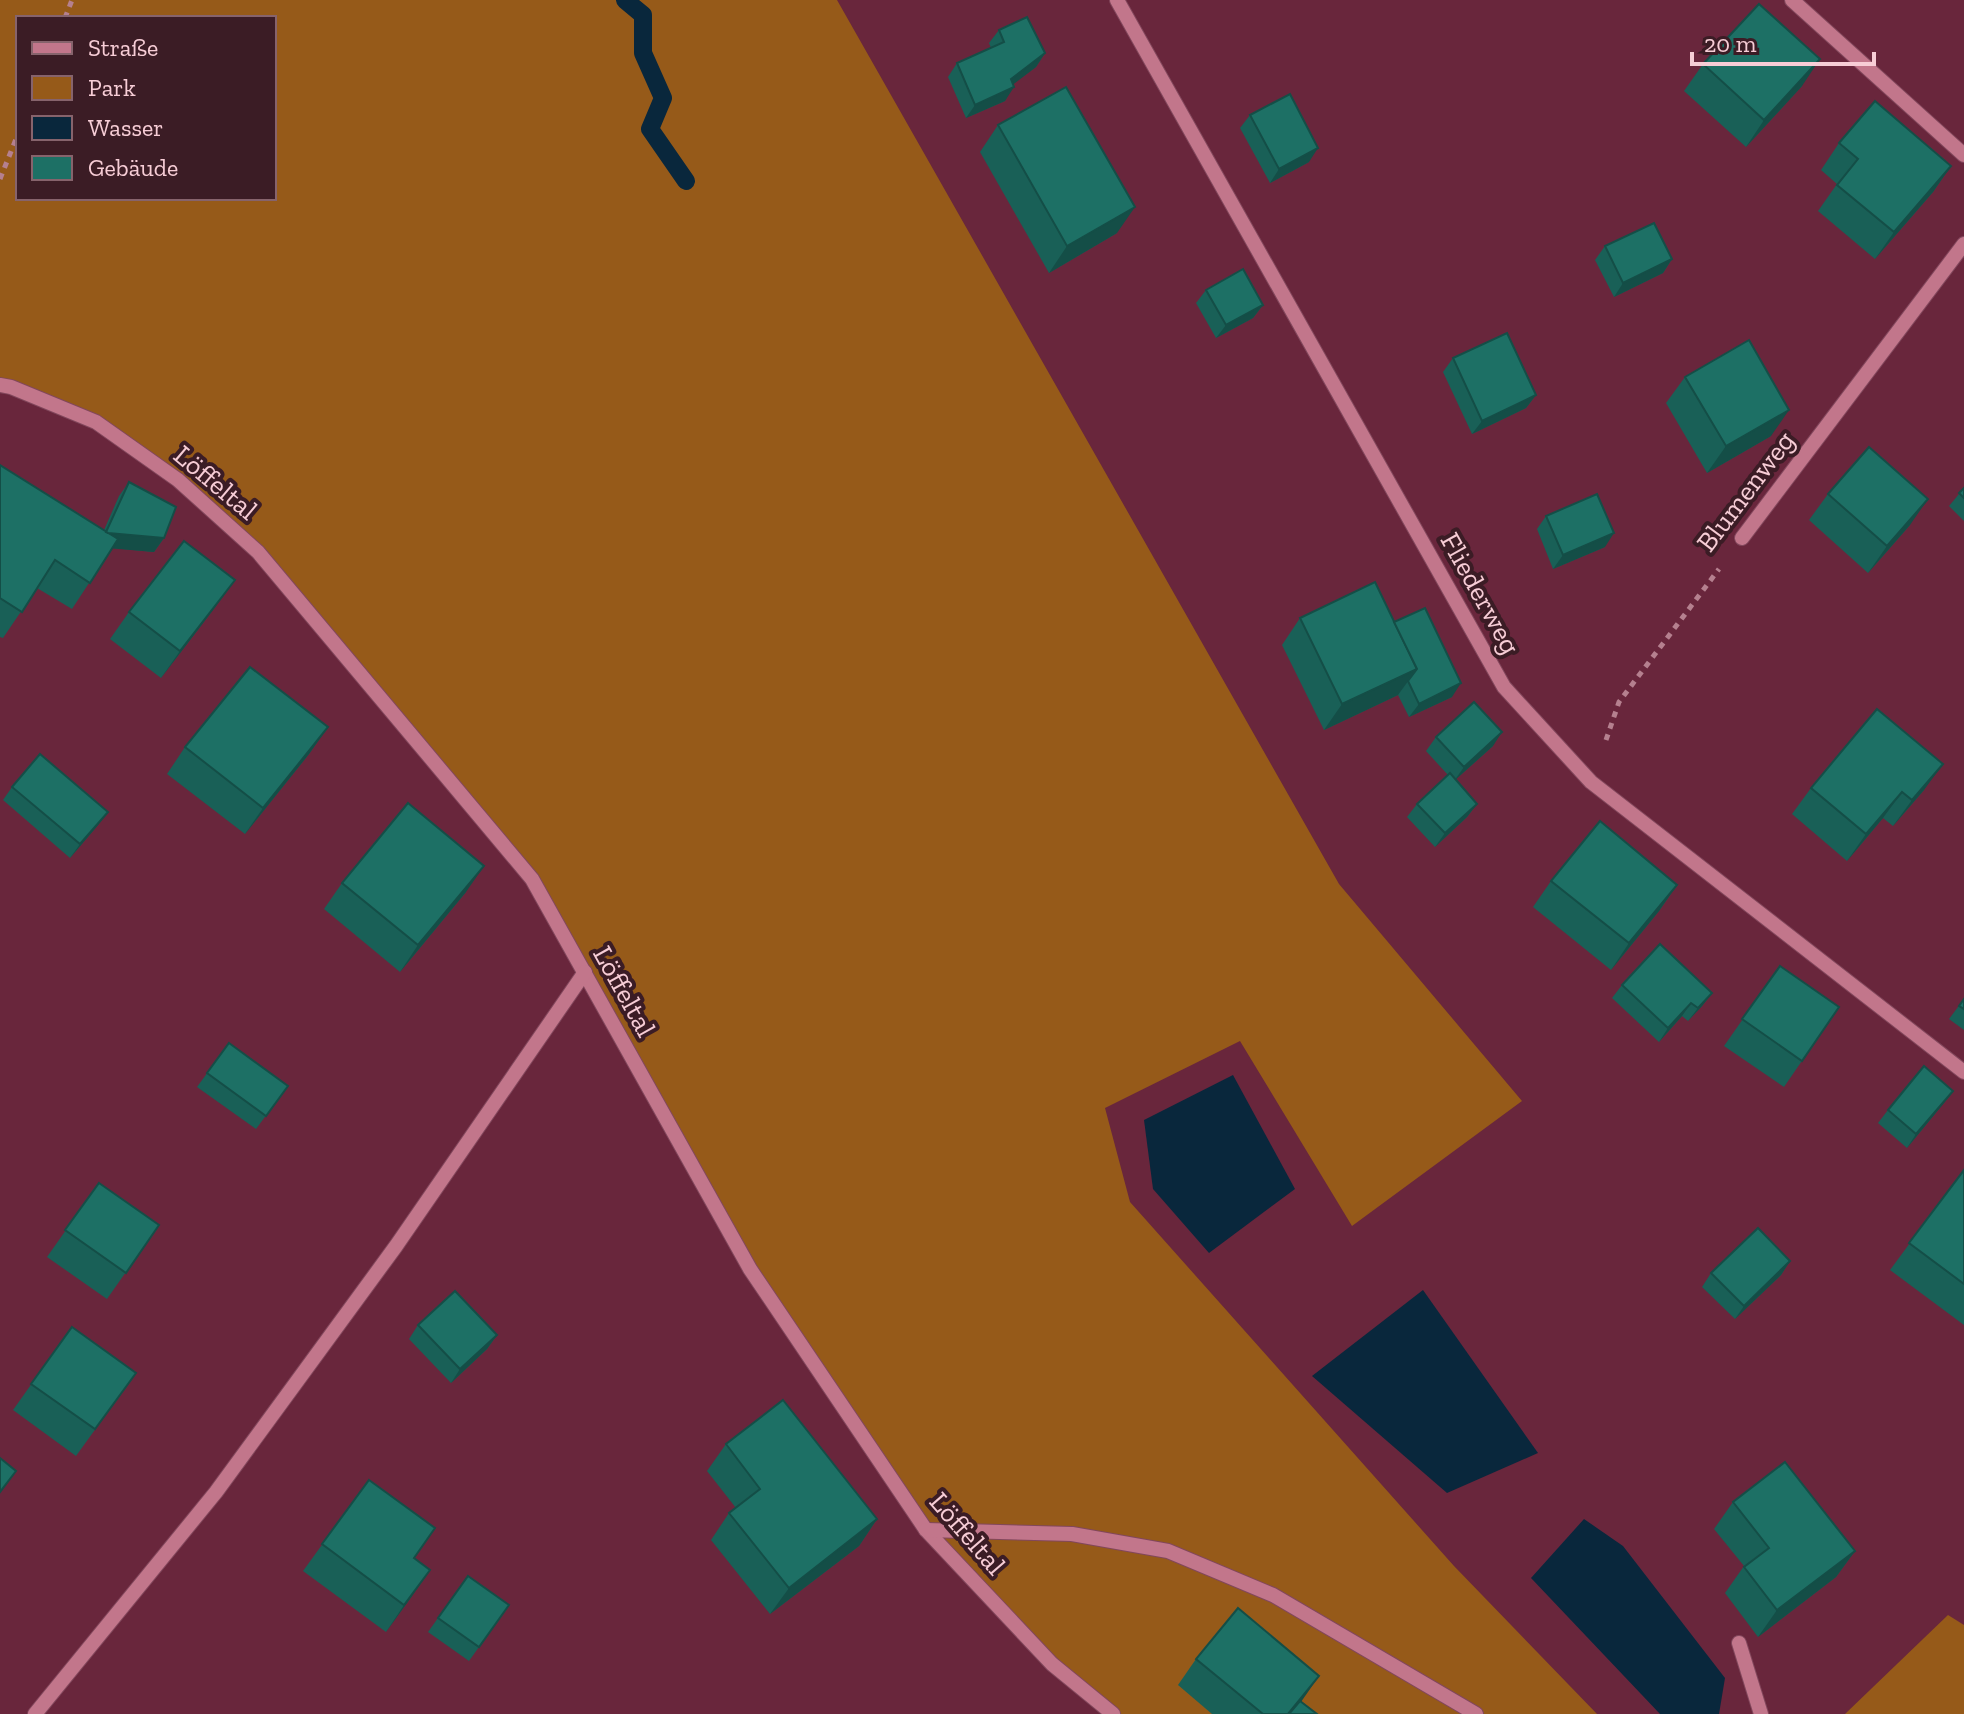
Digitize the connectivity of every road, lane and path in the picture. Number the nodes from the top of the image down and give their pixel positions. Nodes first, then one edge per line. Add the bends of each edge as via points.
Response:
1 (1117, 0) edge
2 (1792, 0) edge
3 (16, 139) edge
4 (1964, 155) edge
5 (0, 179) edge
6 (1964, 244) edge
7 (0, 385) edge
8 (1742, 538) joint
9 (1591, 782) junction
10 (585, 972) junction
11 (1964, 1072) edge
12 (926, 1530) junction
13 (1739, 1643) dead end
14 (35, 1714) edge
15 (1113, 1714) edge
16 (1476, 1714) edge
17 (1761, 1714) edge

1 - 9 street, Fliederweg via 1504,687
2 - 4 street
3 - 5 path
6 - 8 street, Blumenweg
7 - 10 street, Löffeltal via 96,422 178,480 258,552 532,879
8 - 9 path, Blumenweg via 1619,702
9 - 11 street, Fliederweg
10 - 12 street, Löffeltal via 750,1269
10 - 14 street via 396,1246 216,1492
12 - 15 street, Löffeltal via 1052,1664
12 - 16 street via 1072,1534 1168,1551 1273,1595
13 - 17 street

